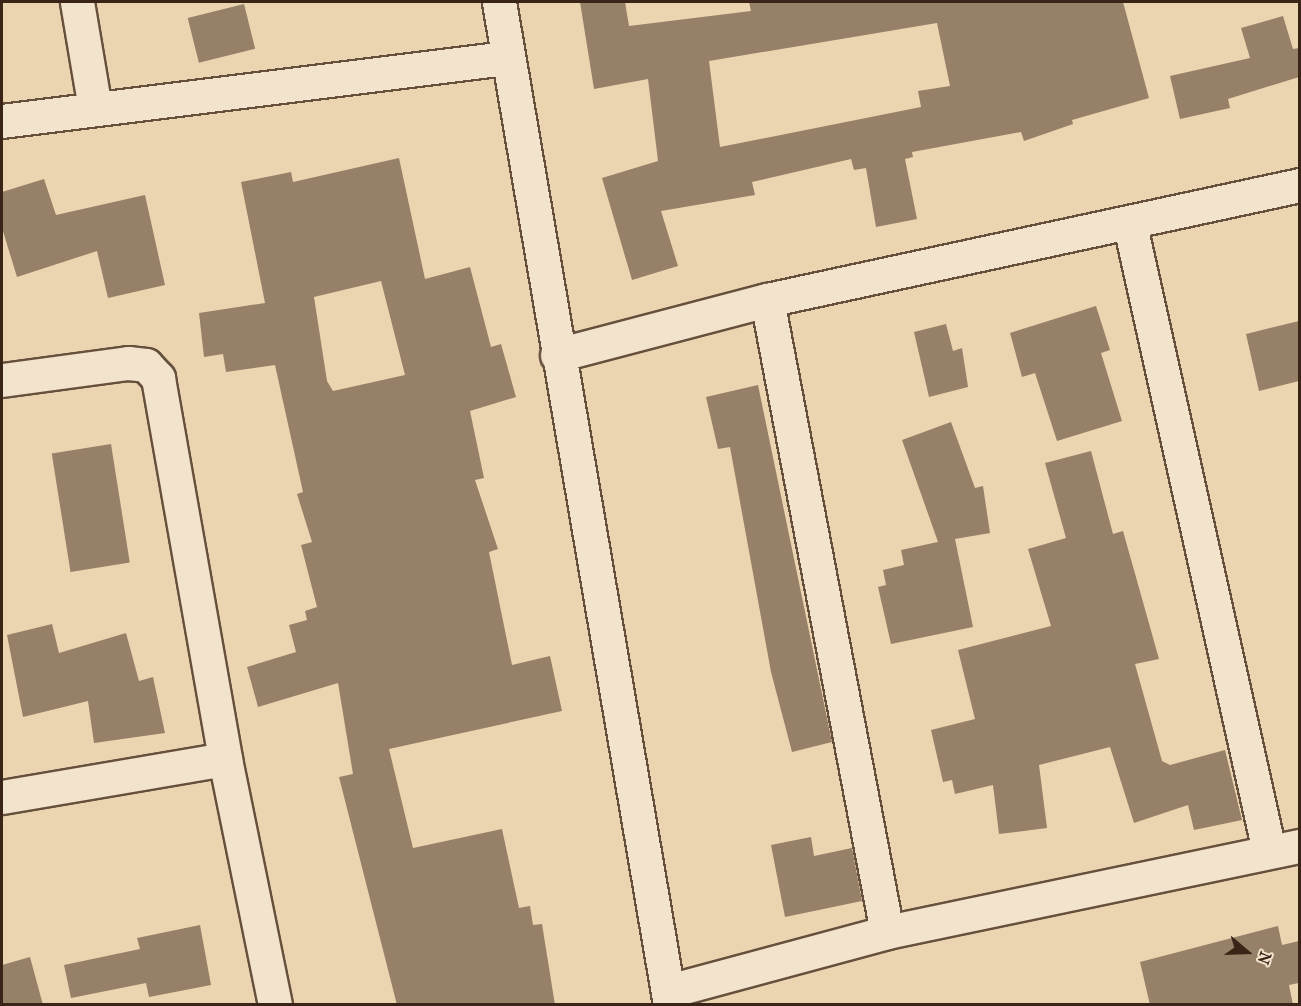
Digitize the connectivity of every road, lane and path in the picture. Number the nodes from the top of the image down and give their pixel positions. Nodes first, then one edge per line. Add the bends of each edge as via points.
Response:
1 (77, 2) edge
2 (499, 2) edge
3 (506, 58) junction
4 (95, 108) junction
5 (2, 121) edge
6 (1299, 185) edge
7 (1130, 225) junction
8 (767, 300) junction
9 (558, 355) junction
10 (2, 380) edge
11 (225, 759) junction
12 (2, 797) edge
13 (1284, 849) edge
14 (887, 932) junction
15 (669, 998) edge
16 (275, 1005) edge

1 - 4 street
2 - 3 street
3 - 4 street
3 - 9 street
4 - 5 street
6 - 7 street
7 - 8 street
7 - 13 street
8 - 9 street
8 - 14 street
9 - 15 street
10 - 11 street via 128,363 146,365 158,378
11 - 12 street
11 - 16 street
13 - 14 street
14 - 15 street

